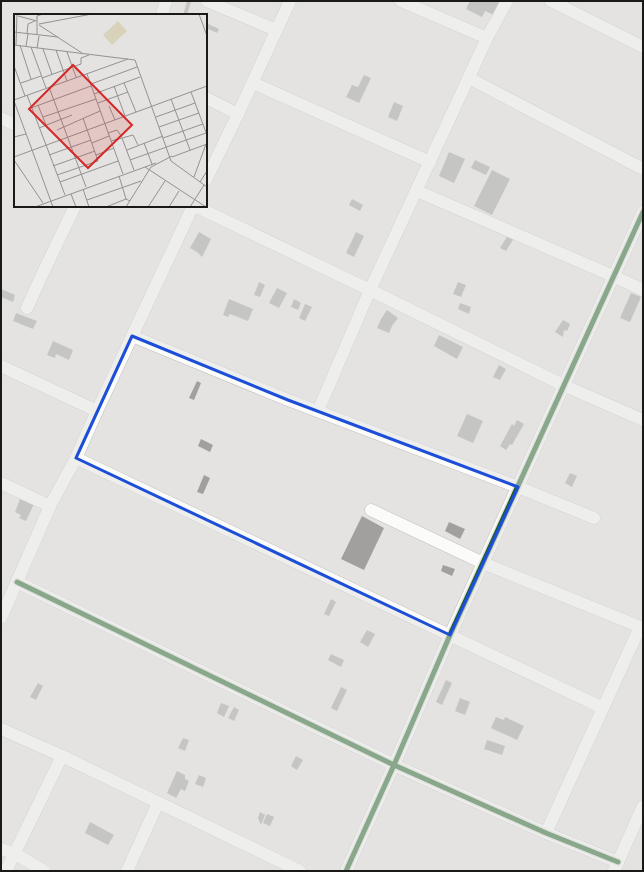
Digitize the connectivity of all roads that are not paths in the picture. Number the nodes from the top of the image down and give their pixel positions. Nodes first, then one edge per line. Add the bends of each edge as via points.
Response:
1 (166, 1) edge
2 (207, 1) edge
3 (290, 1) edge
4 (401, 1) edge
5 (507, 1) edge
6 (551, 1) edge
7 (162, 14) edge
8 (276, 30) junction
9 (487, 38) junction
10 (643, 47) edge
11 (469, 78) junction
12 (253, 83) junction
13 (207, 98) edge
14 (238, 114) junction
15 (1, 118) edge
16 (14, 124) edge
17 (430, 162) junction
18 (643, 170) edge
19 (207, 178) edge
20 (417, 191) junction
21 (75, 207) edge
22 (194, 207) edge
23 (196, 207) edge
24 (643, 212) edge
25 (613, 276) junction
26 (370, 290) junction
27 (643, 290) edge
28 (27, 308) dead end
29 (132, 336) junction
30 (1, 366) edge
31 (563, 385) junction
32 (97, 411) junction
33 (318, 411) junction
34 (643, 420) edge
35 (76, 458) junction
36 (1, 483) edge
37 (518, 487) junction
38 (50, 506) junction
39 (371, 510) dead end
40 (594, 518) dead end
41 (483, 563) junction
42 (17, 582) junction
43 (4, 602) edge
44 (1, 618) edge
45 (641, 628) edge
46 (450, 635) junction
47 (604, 708) junction
48 (1, 729) edge
49 (62, 756) junction
50 (394, 764) junction
51 (158, 803) junction
52 (643, 806) edge
53 (546, 833) junction
54 (1, 849) edge
55 (14, 854) junction
56 (616, 867) edge
57 (6, 871) edge
58 (44, 871) edge
59 (127, 871) edge
60 (300, 871) edge
61 (346, 871) edge

1 - 7 street
2 - 8 street
3 - 8 street
4 - 9 street
5 - 9 street
6 - 10 street
8 - 12 street
9 - 11 street
11 - 17 street
11 - 18 street
12 - 14 street
12 - 17 street
13 - 14 street
14 - 19 street
15 - 16 street
17 - 20 street
20 - 25 street
20 - 26 street
21 - 28 street
22 - 29 street
23 - 26 street
24 - 25 street
25 - 27 street
25 - 31 street
26 - 31 street
26 - 33 street
29 - 32 street
29 - 33 street
30 - 32 street
31 - 34 street
31 - 37 street
32 - 35 street
33 - 37 street
35 - 38 street
35 - 46 street
36 - 38 street
37 - 40 street
37 - 41 street
38 - 42 street
39 - 41 street
41 - 45 street
41 - 46 street
42 - 43 street
42 - 50 street
43 - 44 street
45 - 47 street
46 - 47 street
46 - 50 street
47 - 53 street
48 - 49 street
49 - 51 street
49 - 55 street
50 - 53 street
50 - 61 street
51 - 59 street
51 - 60 street
52 - 56 street
53 - 56 street
54 - 55 street
55 - 57 street
55 - 58 street

